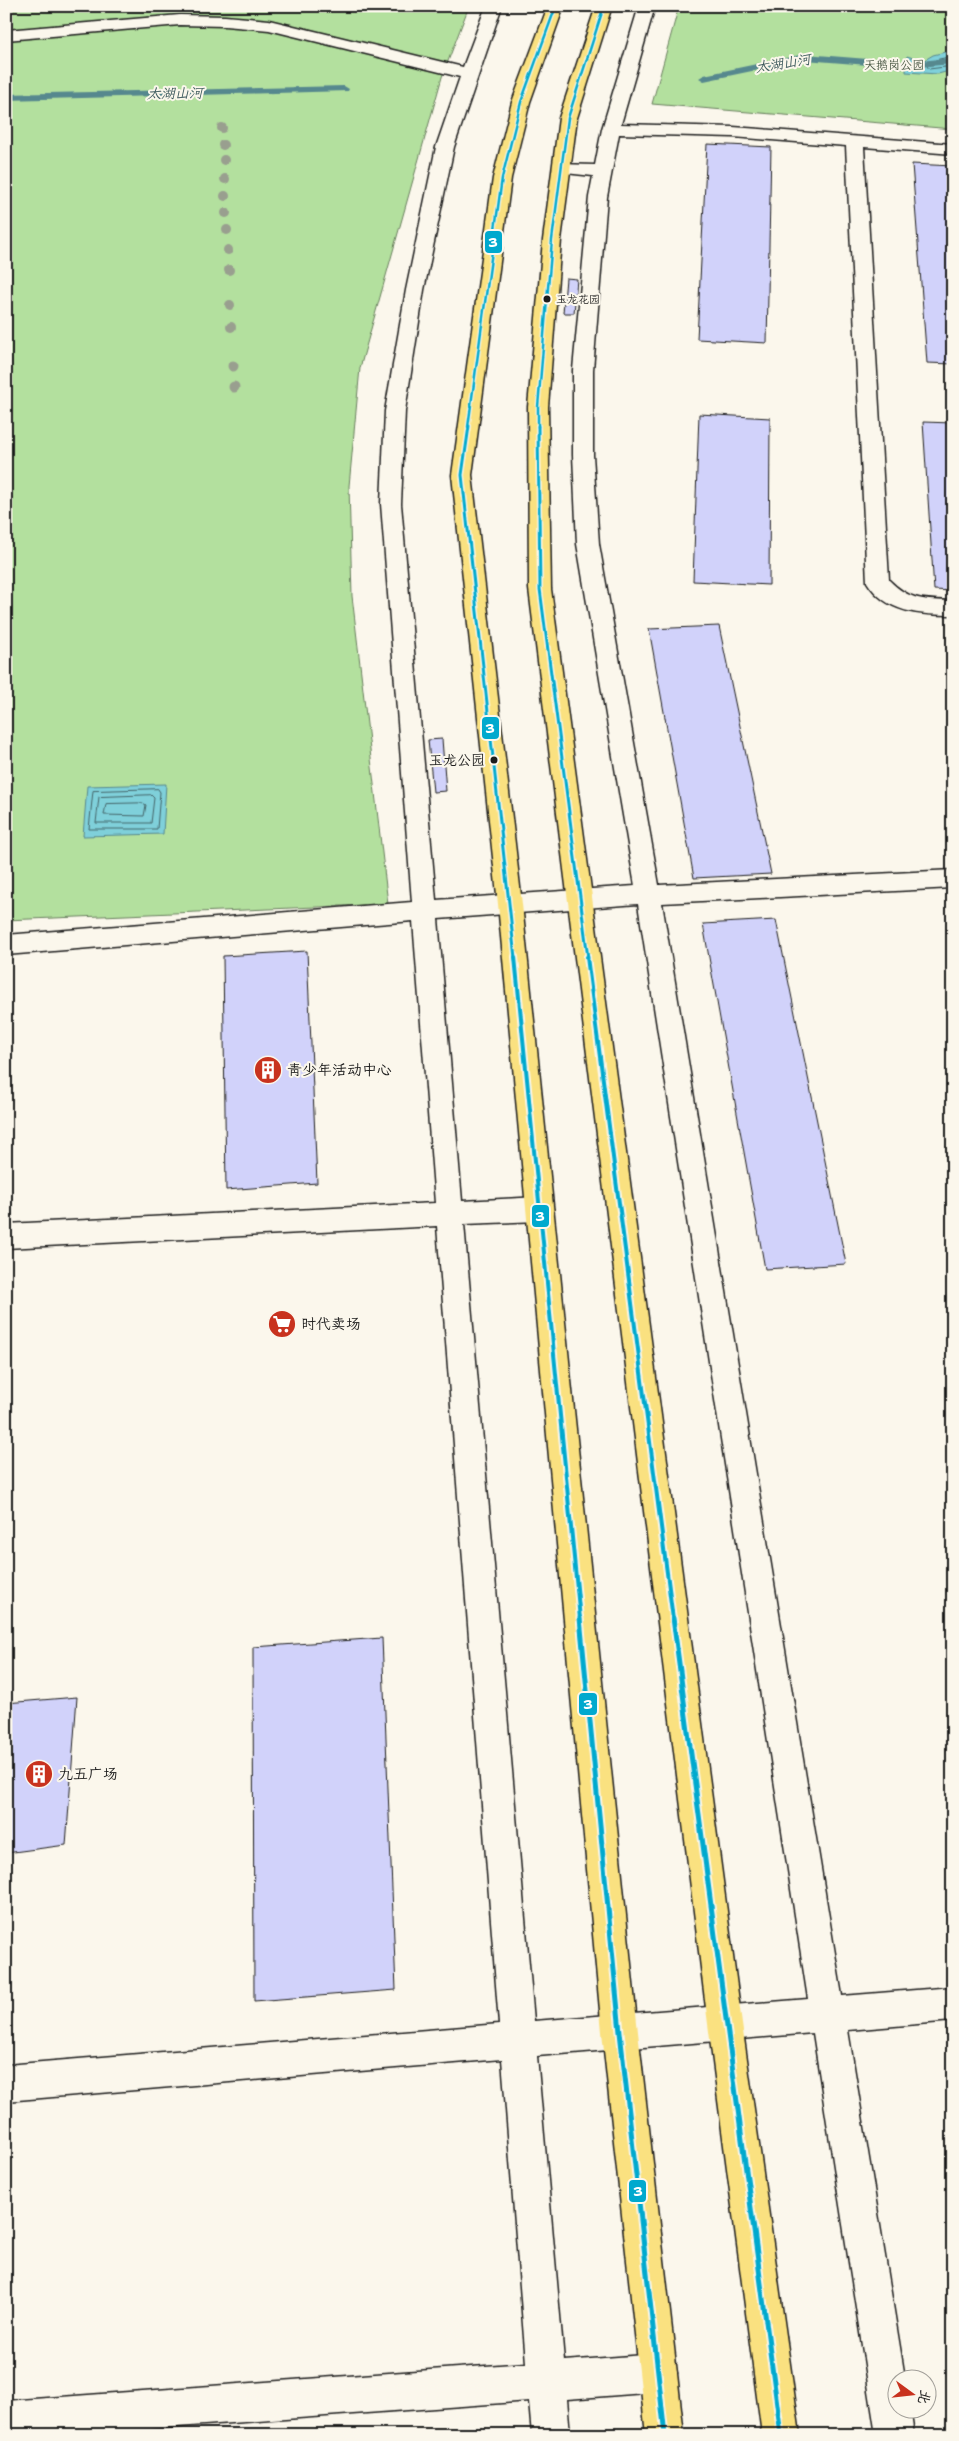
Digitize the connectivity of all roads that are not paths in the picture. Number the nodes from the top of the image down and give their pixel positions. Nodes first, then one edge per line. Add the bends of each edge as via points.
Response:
1 (494, 6) edge
2 (556, 6) edge
3 (604, 6) edge
4 (647, 6) edge
5 (6, 35) edge
6 (469, 74) junction
7 (610, 129) junction
8 (855, 142) junction
9 (953, 150) edge
10 (562, 168) junction
11 (603, 171) junction
12 (953, 608) edge
13 (953, 879) edge
14 (648, 895) junction
15 (579, 898) junction
16 (510, 904) junction
17 (425, 910) junction
18 (6, 945) edge
19 (539, 1209) junction
20 (450, 1213) junction
21 (6, 1236) edge
22 (953, 2004) edge
23 (828, 2015) junction
24 (725, 2024) junction
25 (620, 2032) junction
26 (518, 2040) junction
27 (6, 2083) edge
28 (658, 2373) junction
29 (546, 2380) junction
30 (6, 2420) edge
31 (551, 2435) edge
32 (666, 2435) edge
33 (780, 2435) edge
34 (894, 2435) edge

1 - 6 street
2 - 16 main road via 521,102 502,178 462,475
3 - 10 main road via 568,118
4 - 7 street
5 - 6 street via 180,20 225,20 310,34
6 - 17 street via 443,157 415,290 395,411 391,504
7 - 8 street via 733,132
7 - 11 street
8 - 9 street
8 - 12 street via 878,582 892,597 910,607
10 - 11 street
10 - 15 main road via 552,240 538,407 540,589
11 - 14 street via 583,370 582,455 588,544
13 - 14 street
14 - 15 street
14 - 23 street
15 - 16 street
15 - 24 main road
16 - 17 street
16 - 19 main road
17 - 18 street
17 - 20 street
19 - 20 street
19 - 25 main road
20 - 21 street
20 - 26 street
22 - 23 street
23 - 24 street
23 - 34 street
24 - 25 street
24 - 33 main road
25 - 26 street
25 - 28 main road
26 - 27 street
26 - 29 street
28 - 29 street
28 - 32 main road
29 - 30 street
29 - 31 street

